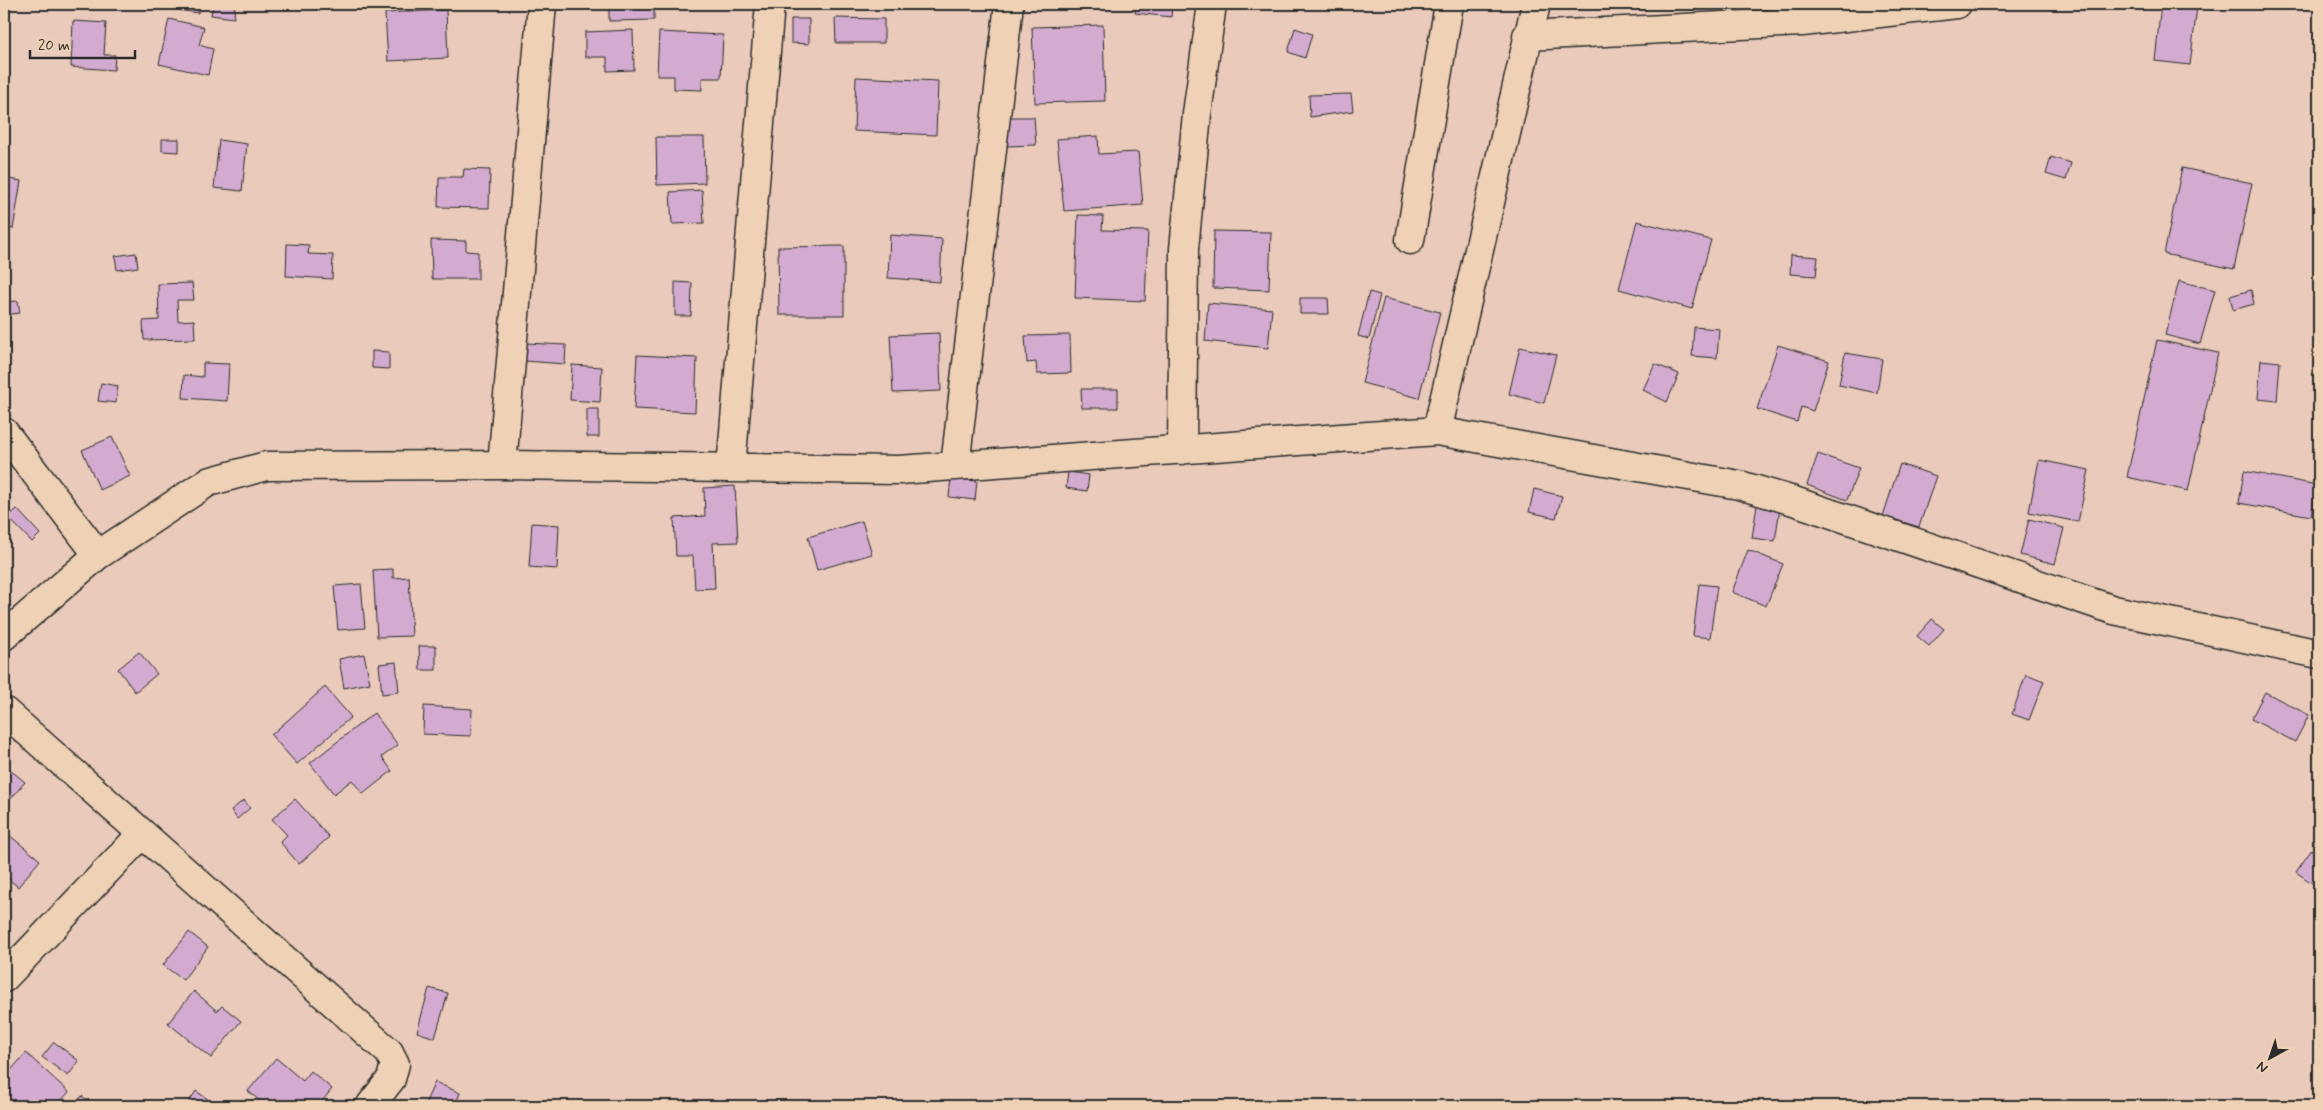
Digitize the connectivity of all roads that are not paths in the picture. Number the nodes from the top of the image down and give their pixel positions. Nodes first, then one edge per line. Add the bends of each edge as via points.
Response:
1 (542, 4) edge
2 (770, 4) edge
3 (1010, 4) edge
4 (1212, 4) edge
5 (1449, 4) edge
6 (1536, 4) edge
7 (1957, 4) edge
8 (1804, 13) edge
9 (1527, 36) junction
10 (1410, 240) dead end
11 (1437, 431) junction
12 (4, 432) edge
13 (1182, 450) junction
14 (502, 465) junction
15 (955, 466) junction
16 (731, 468) junction
17 (98, 555) junction
18 (4, 636) edge
19 (2319, 654) edge
20 (4, 711) edge
21 (142, 834) junction
22 (4, 978) edge
23 (370, 1106) edge

1 - 14 street
2 - 16 street
3 - 15 street
4 - 13 street via 1184,249
5 - 10 street
6 - 9 street
7 - 8 street
8 - 9 street
9 - 11 street
11 - 13 street
11 - 19 street via 1739,485 2114,610
12 - 17 street
13 - 15 street
14 - 16 street
14 - 17 street via 266,466 208,482
15 - 16 street via 899,470
17 - 18 street
20 - 21 street
21 - 22 street
21 - 23 street via 389,1052 395,1064 391,1079

